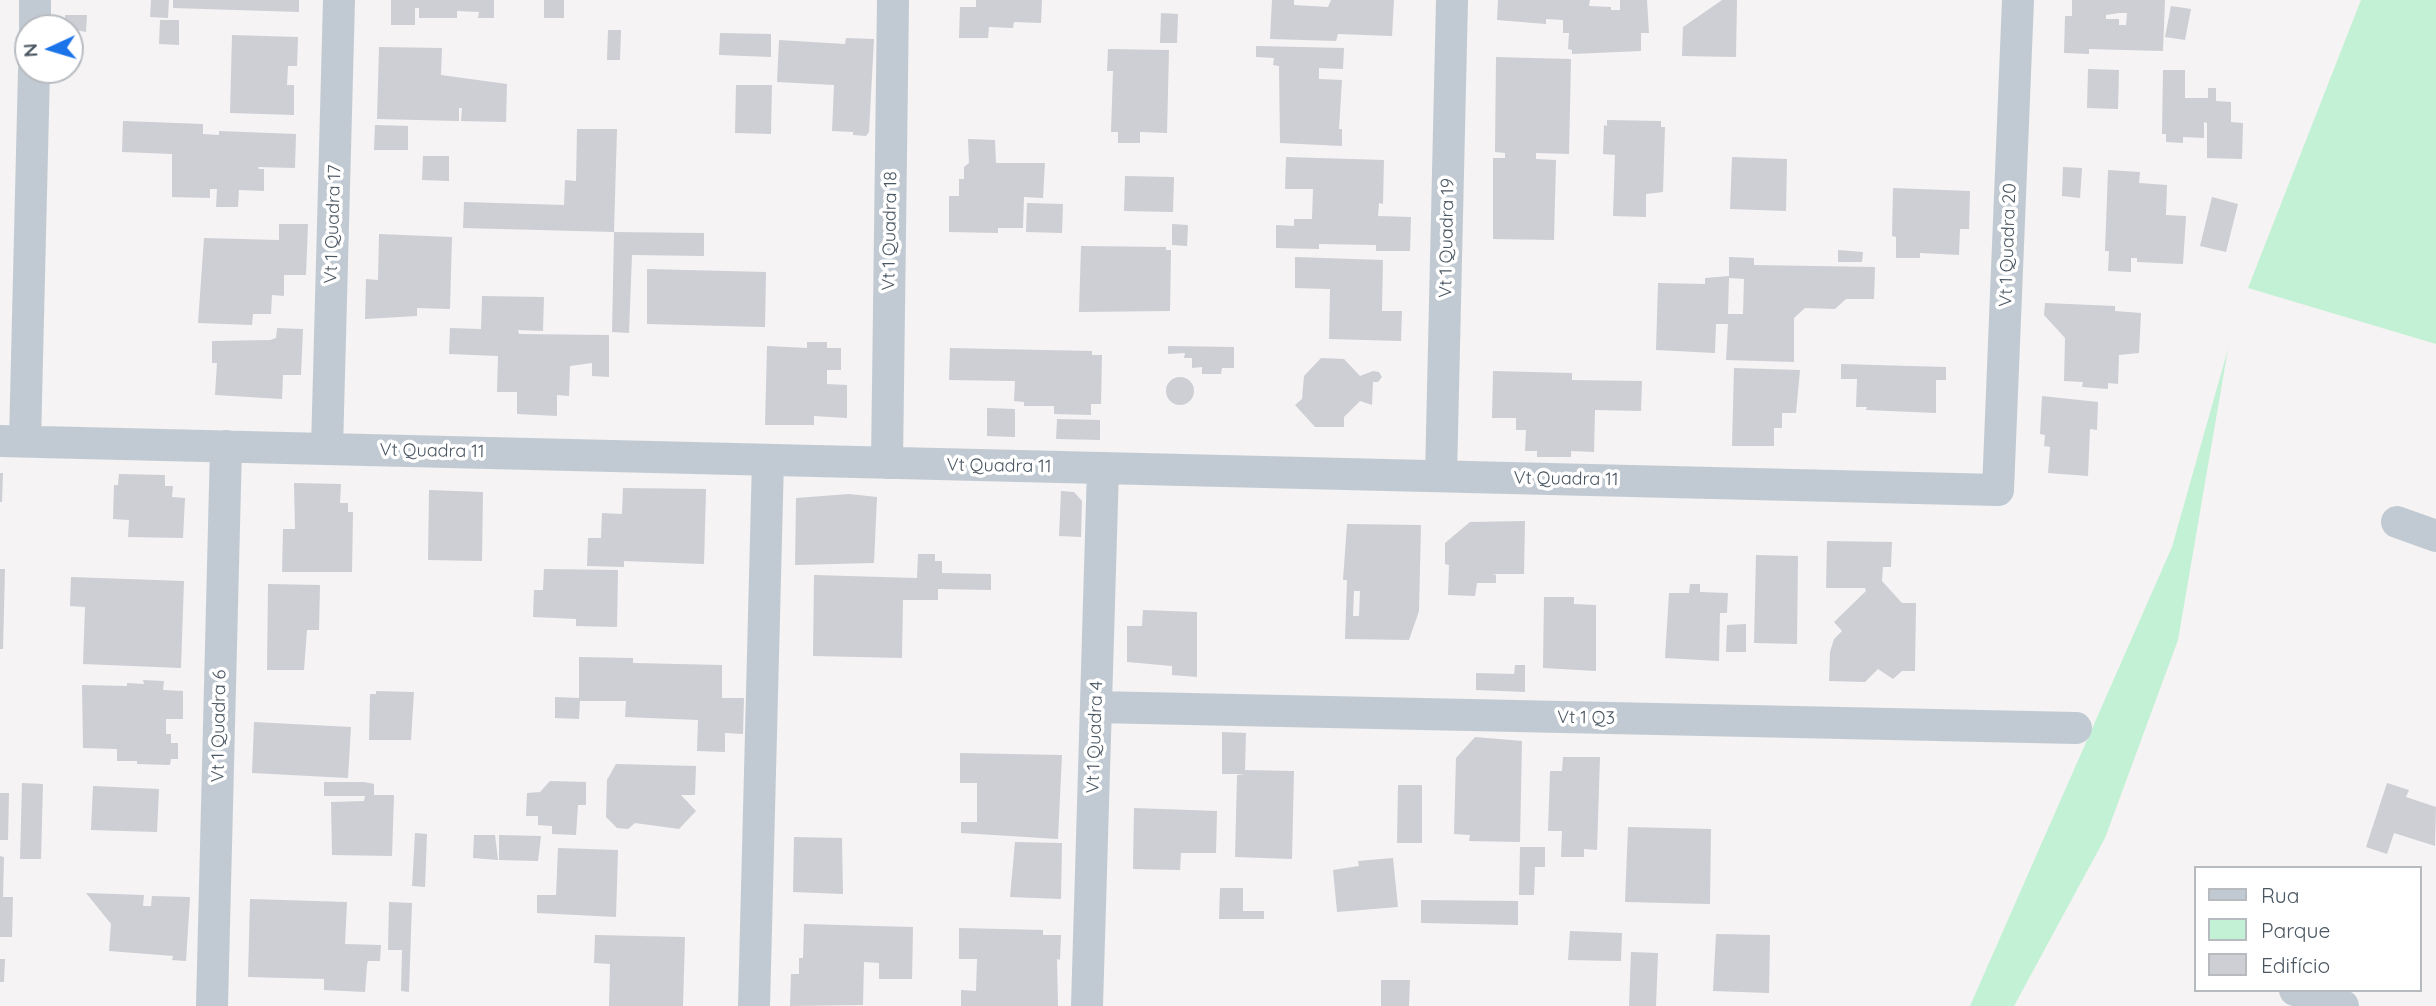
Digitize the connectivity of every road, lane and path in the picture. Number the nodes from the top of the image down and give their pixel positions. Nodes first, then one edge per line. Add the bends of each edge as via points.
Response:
1 (339, 0) edge
2 (893, 0) edge
3 (1452, 0) edge
4 (2018, 0) edge
5 (33, 84) edge
6 (13, 441) edge
7 (226, 446) junction
8 (327, 449) junction
9 (768, 460) junction
10 (887, 463) junction
11 (1103, 468) junction
12 (1441, 476) junction
13 (1998, 490) joint
14 (2397, 522) dead end
15 (2436, 536) edge
16 (1096, 707) junction
17 (2076, 728) dead end
18 (2301, 992) edge
19 (212, 1006) edge
20 (754, 1006) edge
21 (1087, 1006) edge
22 (2343, 1006) edge

1 - 8 street, Vt 1 Quadra 17
2 - 10 street, Vt 1 Quadra 18
3 - 12 street, Vt 1 Quadra 19
4 - 13 street, Vt 1 Quadra 20
5 - 6 street
6 - 7 street, Vt Quadra 11
7 - 8 street, Vt Quadra 11
7 - 19 street, Vt 1 Quadra 6
8 - 9 street, Vt Quadra 11
9 - 10 street, Vt Quadra 11
9 - 20 street
10 - 11 street, Vt Quadra 11
11 - 12 street, Vt Quadra 11
11 - 16 street, Vt 1 Quadra 4
12 - 13 street, Vt Quadra 11
14 - 15 street
16 - 17 street, Vt 1 Q3
16 - 21 street, Vt 1 Quadra 4
18 - 22 street

